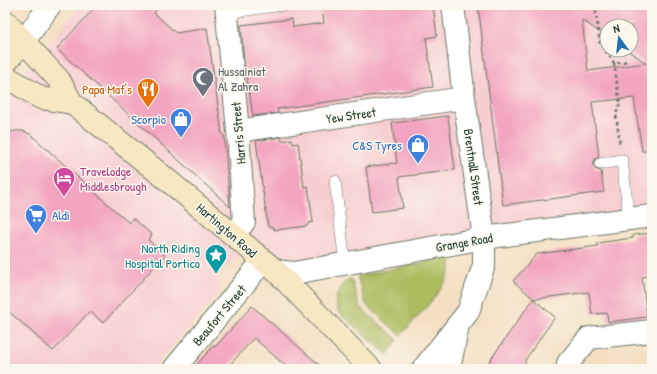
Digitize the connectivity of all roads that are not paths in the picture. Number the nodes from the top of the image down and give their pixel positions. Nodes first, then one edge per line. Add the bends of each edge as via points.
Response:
1 (50, 5) edge
2 (282, 5) edge
3 (453, 5) edge
4 (226, 9) edge
5 (5, 21) edge
6 (24, 41) junction
7 (5, 63) edge
8 (5, 76) edge
9 (464, 98) junction
10 (72, 103) junction
11 (238, 131) junction
12 (600, 164) dead end
13 (335, 181) dead end
14 (652, 216) edge
15 (630, 219) junction
16 (234, 234) junction
17 (484, 238) junction
18 (345, 264) junction
19 (270, 266) junction
20 (459, 323) junction
21 (652, 331) edge
22 (174, 369) edge
23 (371, 369) edge
24 (423, 369) edge
25 (449, 369) edge
26 (568, 369) edge

1 - 6 street
2 - 4 lane
3 - 9 street, Brentnall Street
4 - 11 street, Harris Street
5 - 6 main road, Hartington Road
6 - 7 main road
6 - 10 main road, Hartington Road via 60,80
8 - 10 main road, Hartington Road via 41,98
9 - 11 street, Yew Street
9 - 17 street, Brentnall Street
10 - 16 main road, Hartington Road
11 - 16 street, Harris Street via 244,222
12 - 15 lane via 622,160
13 - 18 lane
14 - 15 street, Grange Road
15 - 17 street, Grange Road
16 - 19 main road, Hartington Road
17 - 18 street, Grange Road
17 - 20 street, Brentnall Street via 484,265 468,312
18 - 19 street, Grange Road via 294,272
19 - 22 street, Beaufort Street
19 - 23 main road, Hartington Road
20 - 24 street, Brentnall Street
20 - 25 street, Brentnall Street
21 - 26 street via 589,338 568,363

